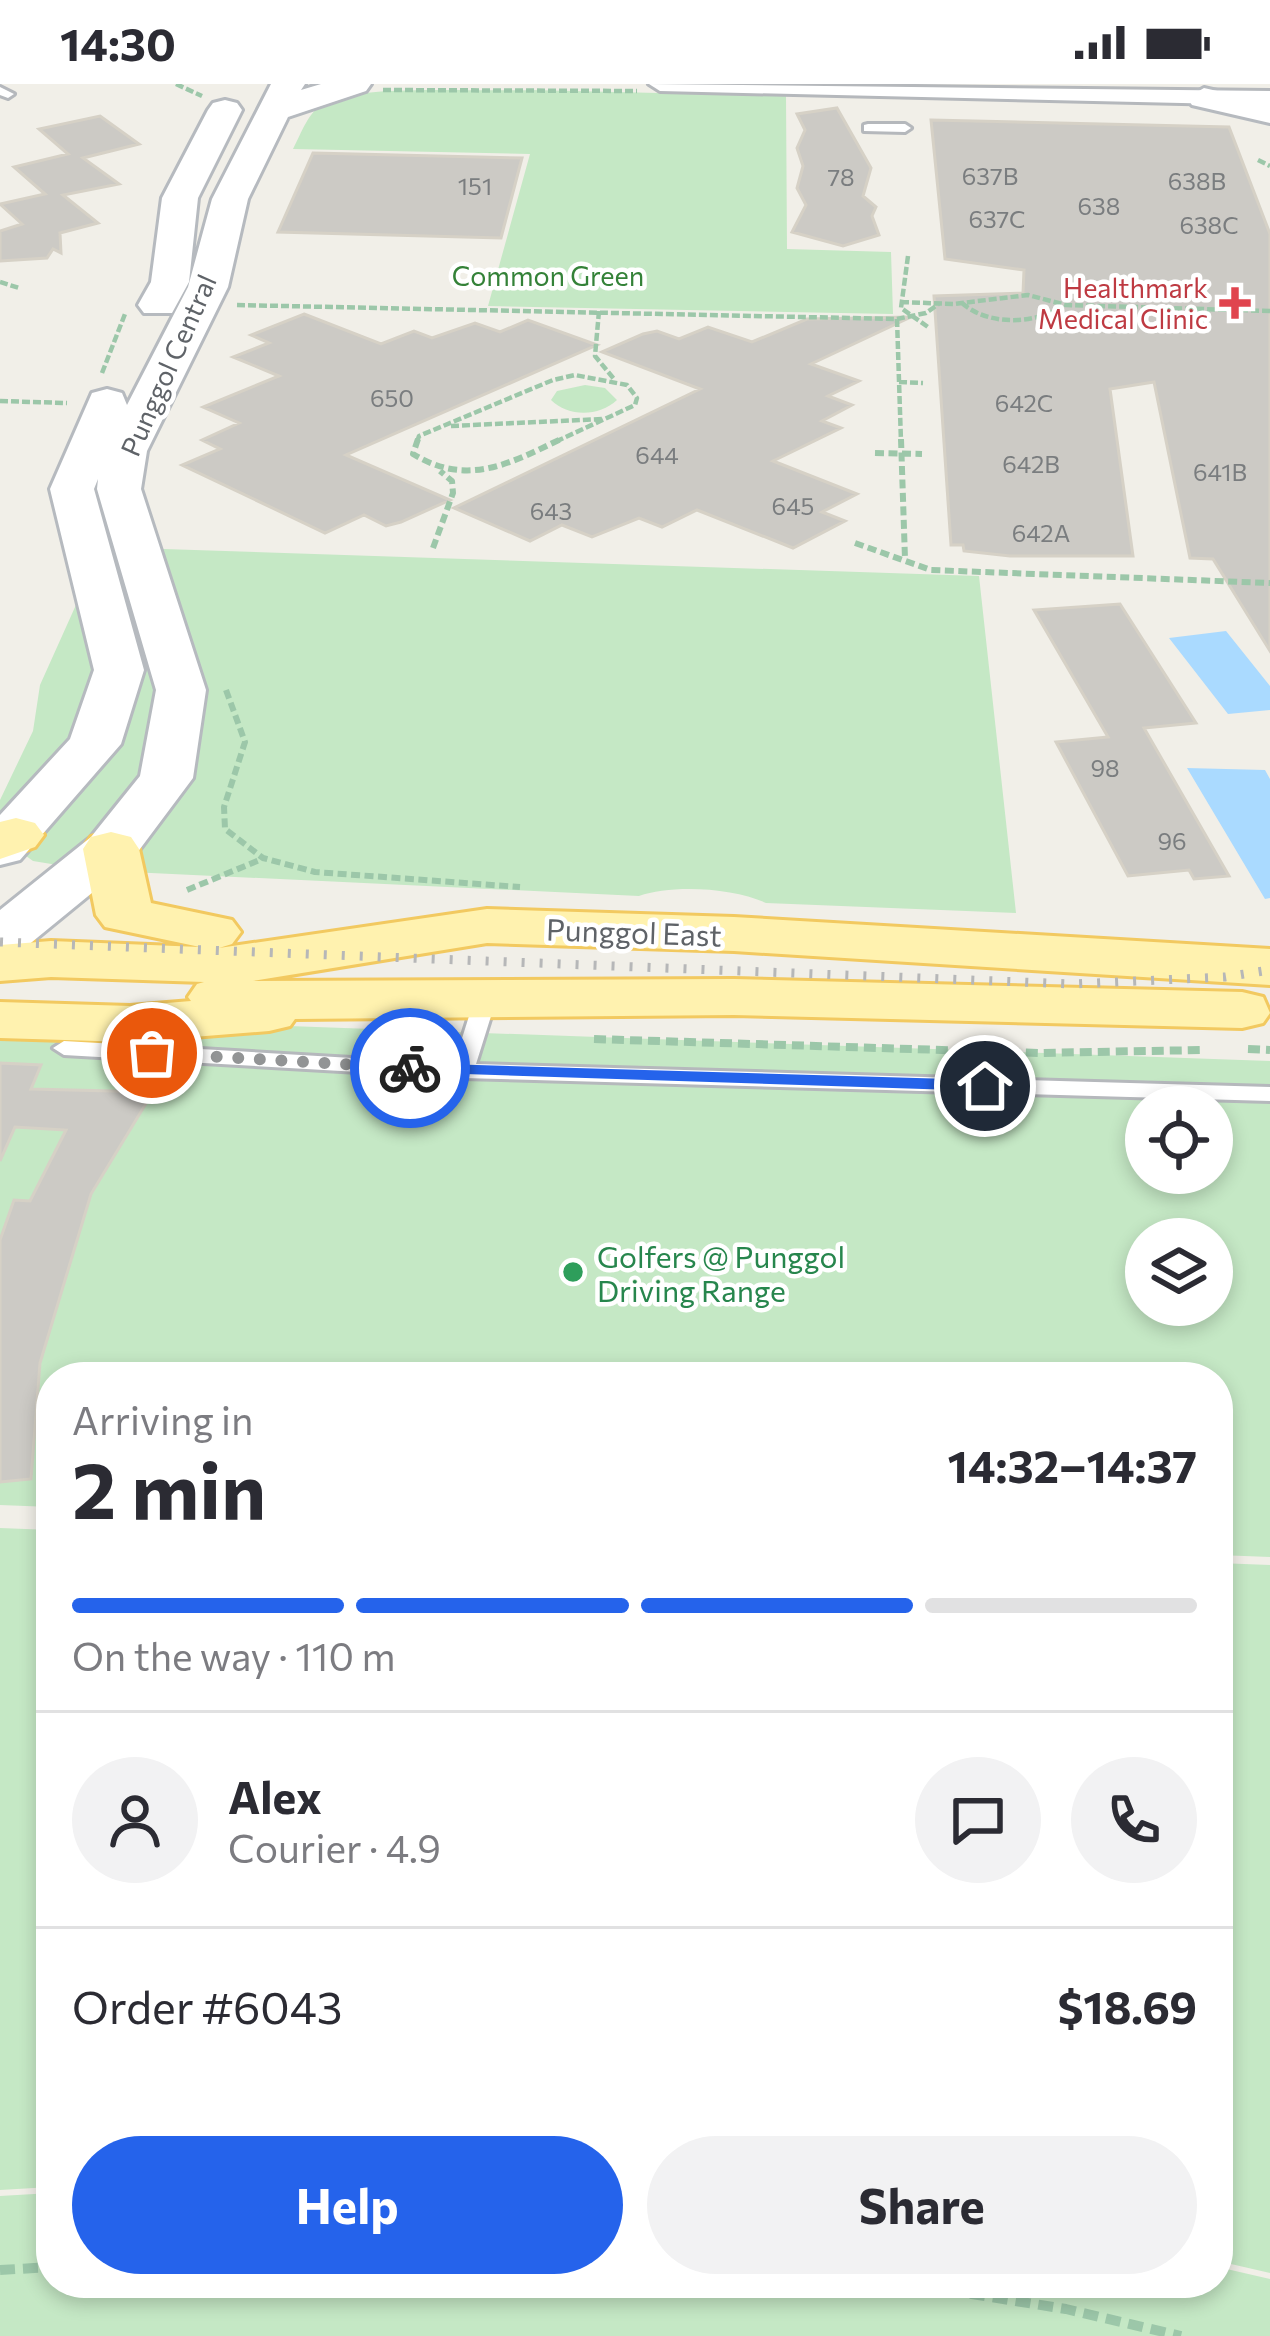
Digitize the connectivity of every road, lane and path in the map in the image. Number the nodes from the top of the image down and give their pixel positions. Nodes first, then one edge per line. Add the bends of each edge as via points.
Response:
1 (661, 84) edge
2 (1130, 84) edge
3 (359, 87) edge
4 (1270, 87) edge
5 (1219, 89) edge
6 (470, 92) dead end
7 (246, 95) edge
8 (1270, 98) edge
9 (1270, 113) edge
10 (868, 128) dead end
11 (905, 128) dead end
12 (1258, 160) dead end
13 (1270, 166) edge
14 (908, 256) dead end
15 (0, 281) edge
16 (19, 288) dead end
17 (901, 302) junction
18 (940, 303) junction
19 (962, 303) junction
20 (232, 305) dead end
21 (1066, 305) junction
22 (599, 311) junction
23 (1270, 311) edge
24 (913, 316) junction
25 (896, 319) junction
26 (928, 327) dead end
27 (615, 380) junction
28 (899, 382) junction
29 (923, 383) dead end
30 (0, 401) edge
31 (84, 404) dead end
32 (616, 417) junction
33 (438, 428) junction
34 (875, 453) dead end
35 (901, 454) junction
36 (922, 454) dead end
37 (439, 470) junction
38 (855, 544) dead end
39 (433, 548) dead end
40 (905, 560) junction
41 (1270, 584) edge
42 (221, 679) dead end
43 (5, 842) edge
44 (111, 849) junction
45 (536, 889) dead end
46 (734, 934) junction
47 (0, 939) edge
48 (377, 943) junction
49 (0, 963) edge
50 (236, 966) junction
51 (1270, 968) edge
52 (0, 990) edge
53 (486, 997) junction
54 (734, 997) junction
55 (320, 1002) junction
56 (0, 1020) edge
57 (1249, 1030) edge
58 (585, 1038) dead end
59 (64, 1048) dead end
60 (1207, 1049) dead end
61 (1270, 1050) edge
62 (463, 1072) junction
63 (1270, 1094) edge
64 (36, 2268) edge
65 (0, 2270) edge
66 (1000, 2298) edge
67 (1181, 2336) edge

1 - 5 street
2 - 5 street
3 - 6 path
3 - 7 main road
4 - 5 street
5 - 8 street
5 - 9 main road
7 - 43 main road, Punggol Central via 180,198 170,282 102,412 72,490 119,670 95,744
7 - 44 main road, Punggol Central via 208,287 125,451 119,489 181,690 166,778
10 - 11 lane
12 - 13 path
14 - 17 path
15 - 16 path
17 - 18 path
17 - 24 path
18 - 19 path
18 - 24 path
19 - 21 path via 1040,296
19 - 21 path via 987,317 1046,316
20 - 22 path
21 - 23 path
22 - 25 path
22 - 27 path via 594,362
24 - 25 path
24 - 26 path
25 - 28 path
27 - 32 path via 638,398
27 - 33 path via 553,380
28 - 29 path
28 - 35 path
30 - 31 path
32 - 33 path
32 - 37 path via 497,469
33 - 37 path via 419,436 413,454
34 - 35 path
35 - 36 path
35 - 40 path
37 - 39 path via 453,493
38 - 40 path
40 - 41 path via 931,570
42 - 45 path via 245,742 225,829 263,858 315,872
44 - 47 main road, Punggol Central
44 - 48 main road via 125,915 185,931
46 - 48 main road, Punggol East via 487,926
46 - 51 main road, Punggol East
46 - 54 main road via 784,948 817,969 805,988
48 - 50 main road, Punggol East
49 - 50 main road, Punggol East
50 - 53 main road via 458,975 481,981
52 - 55 main road
53 - 54 main road
53 - 55 main road
53 - 62 lane
54 - 57 main road
55 - 56 main road via 245,1018
57 - 61 path
58 - 60 path via 1038,1053
59 - 62 lane
62 - 63 lane
64 - 65 path
66 - 67 path

